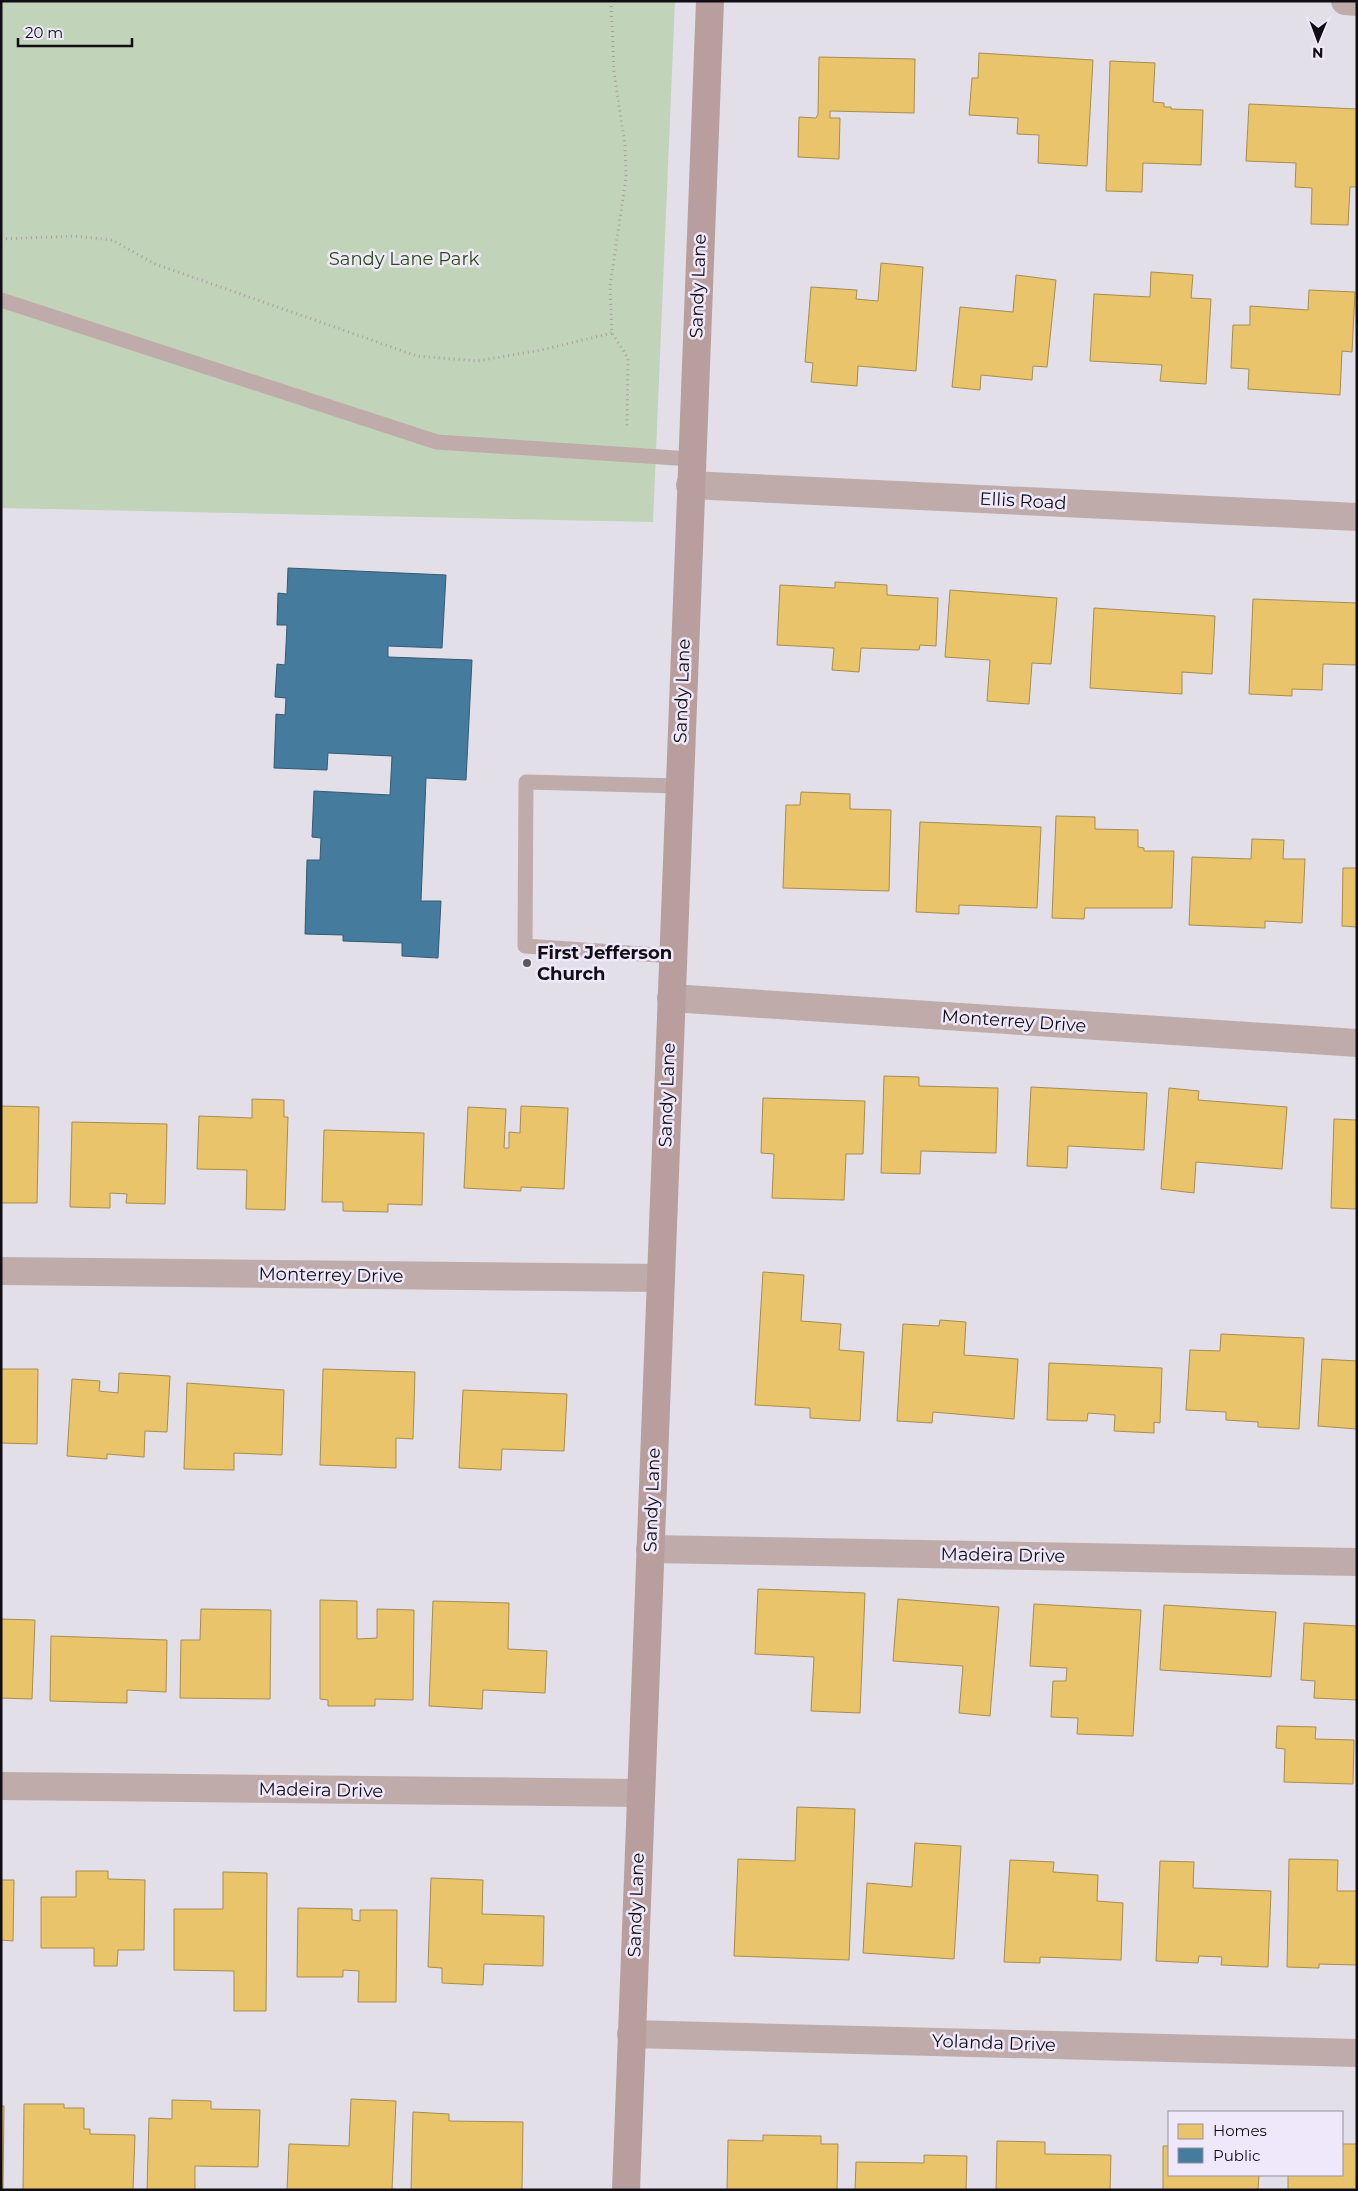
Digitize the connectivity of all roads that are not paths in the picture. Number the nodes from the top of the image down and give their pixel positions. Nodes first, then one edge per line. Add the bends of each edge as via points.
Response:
1 (710, 1) edge
2 (1345, 1) edge
3 (1357, 2) edge
4 (1, 300) edge
5 (690, 472) junction
6 (1357, 517) edge
7 (679, 786) junction
8 (672, 956) junction
9 (671, 998) junction
10 (1357, 1044) edge
11 (1, 1271) edge
12 (660, 1278) junction
13 (650, 1549) junction
14 (1357, 1562) edge
15 (1, 1786) edge
16 (641, 1793) junction
17 (631, 2034) junction
18 (1357, 2053) edge
19 (626, 2190) edge

1 - 5 street, Sandy Lane
2 - 3 street
4 - 5 lane via 437,442 625,455
5 - 6 street, Ellis Road
5 - 7 street, Sandy Lane
7 - 8 street, Sandy Lane
7 - 8 lane via 526,782 525,946
8 - 9 street, Sandy Lane
9 - 10 street, Monterrey Drive
9 - 12 street, Sandy Lane
11 - 12 street, Monterrey Drive
12 - 13 street, Sandy Lane
13 - 14 street, Madeira Drive
13 - 16 street, Sandy Lane
15 - 16 street, Madeira Drive
16 - 17 street, Sandy Lane
17 - 18 street, Yolanda Drive
17 - 19 street, Sandy Lane

